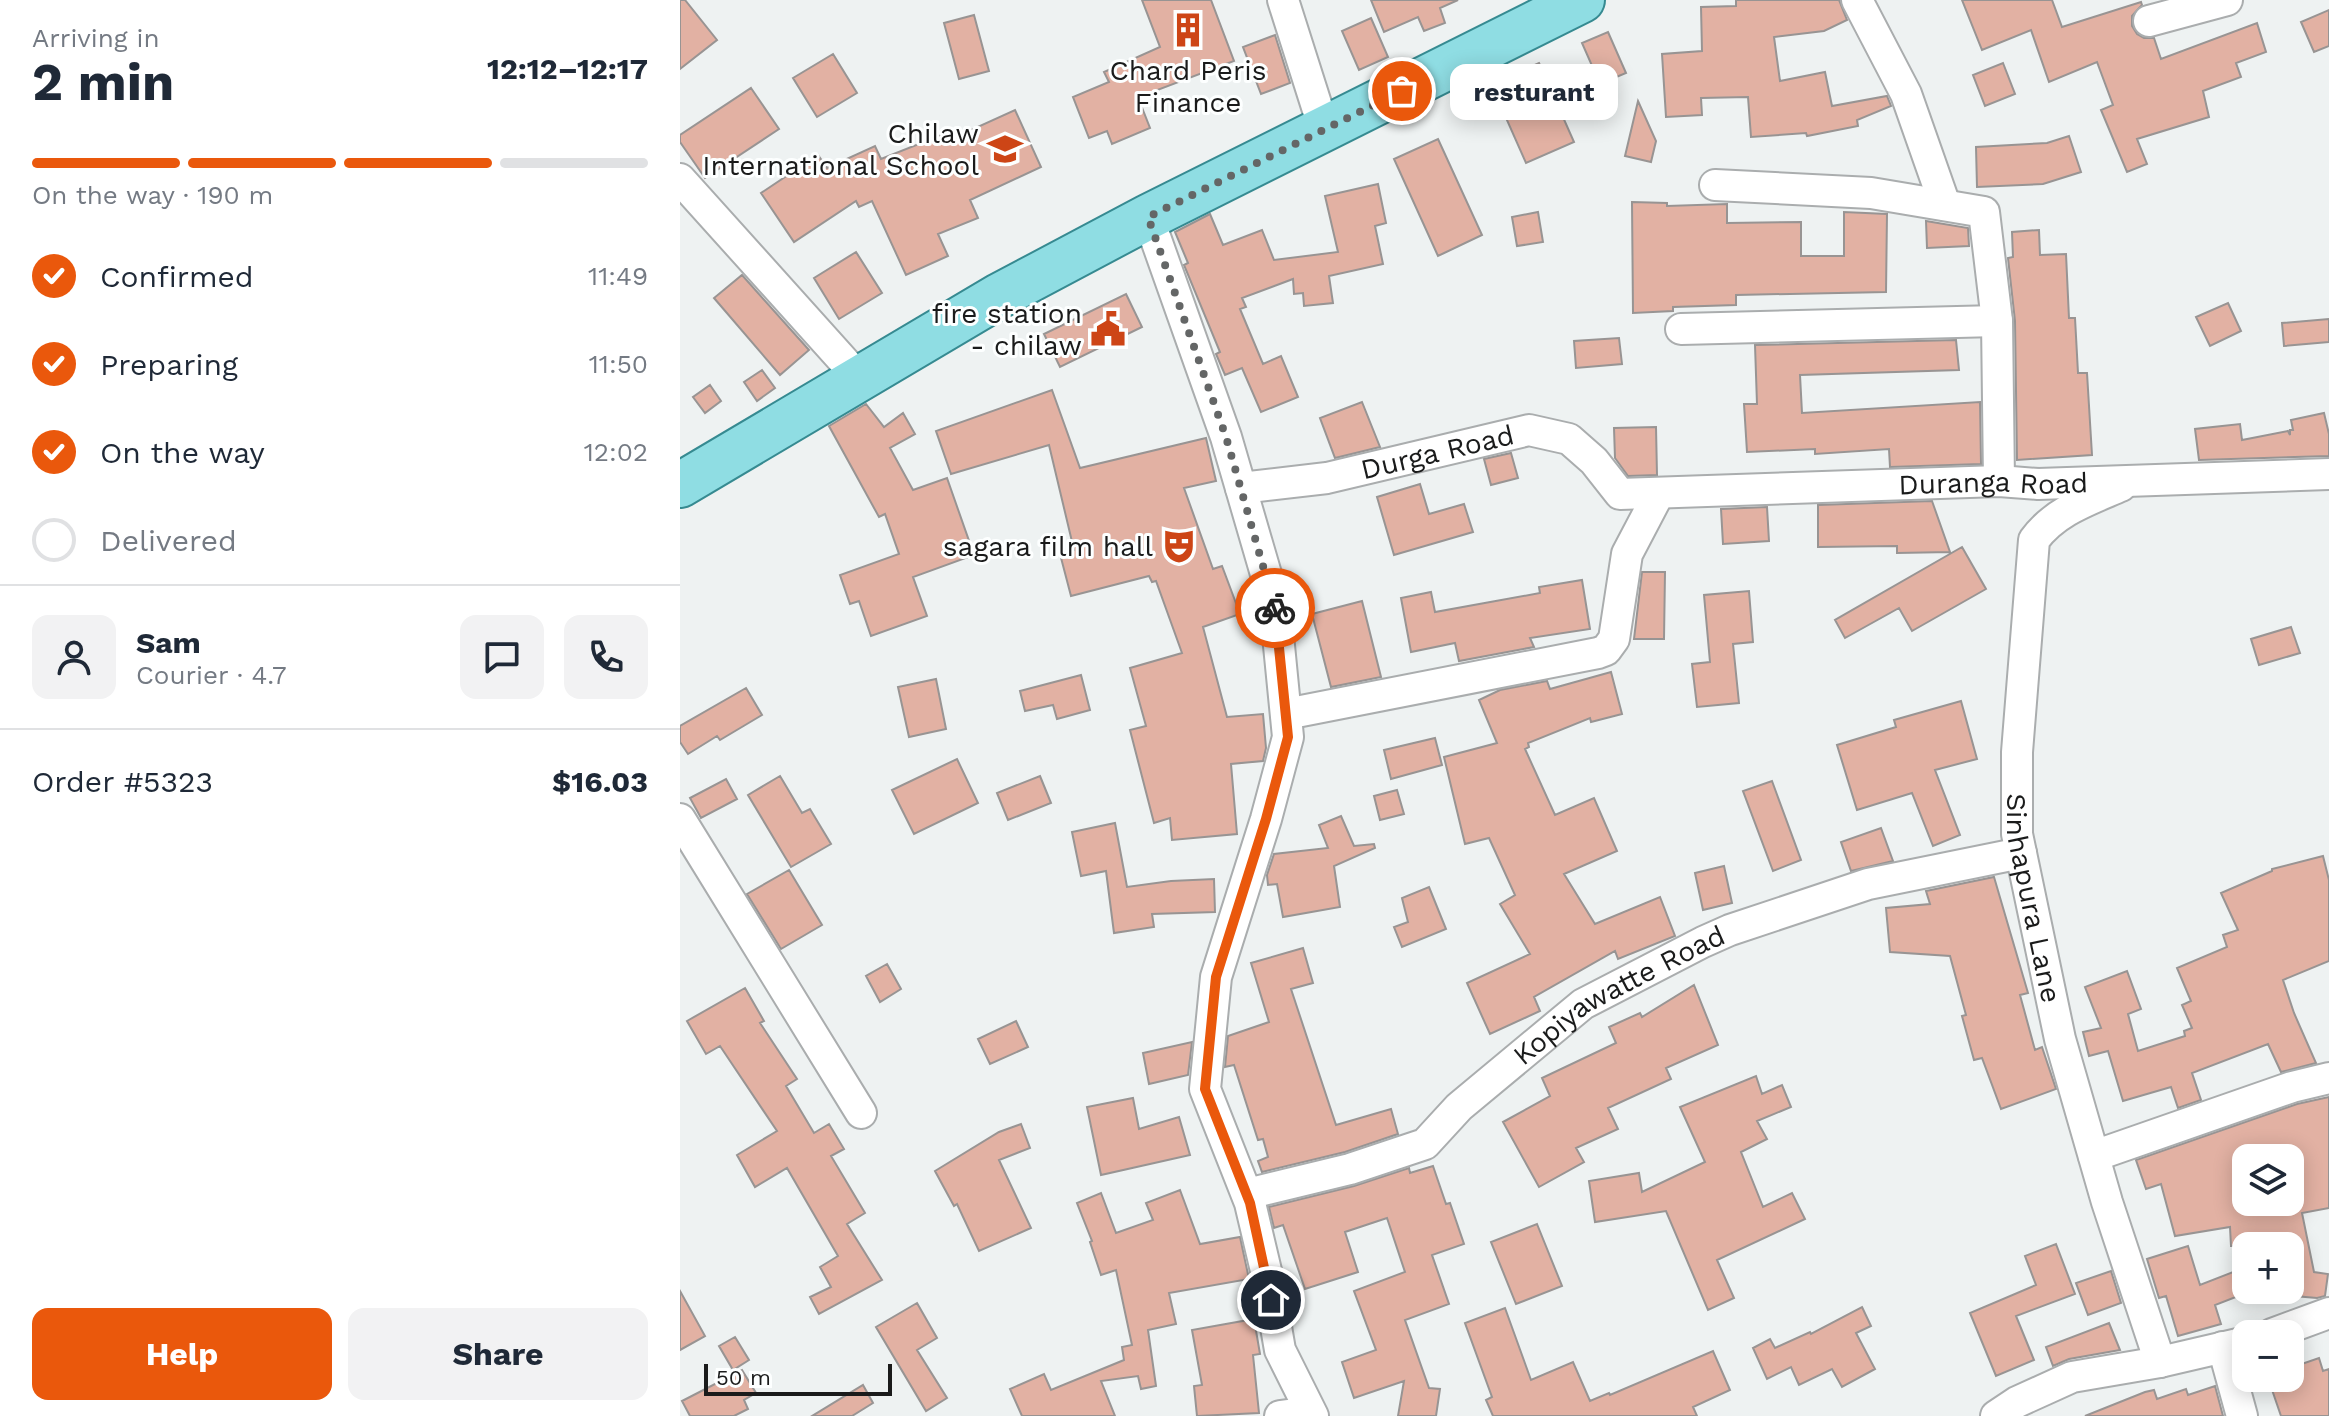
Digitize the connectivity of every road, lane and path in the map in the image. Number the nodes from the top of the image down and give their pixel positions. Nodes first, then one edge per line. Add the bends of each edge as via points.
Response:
1 (1283, 0) edge
2 (1582, 0) edge
3 (1857, 0) edge
4 (2227, 0) edge
5 (2149, 21) dead end
6 (1324, 129) junction
7 (680, 179) edge
8 (1715, 185) dead end
9 (1945, 205) junction
10 (1148, 217) junction
11 (1997, 321) junction
12 (1681, 329) dead end
13 (859, 378) junction
14 (2329, 474) edge
15 (2137, 479) junction
16 (1999, 481) junction
17 (680, 485) edge
18 (1241, 488) junction
19 (1659, 493) junction
20 (1286, 714) junction
21 (680, 819) edge
22 (2021, 853) junction
23 (2329, 1078) edge
24 (861, 1113) dead end
25 (2094, 1156) junction
26 (1247, 1194) junction
27 (2329, 1313) edge
28 (2304, 1322) edge
29 (2232, 1345) edge
30 (2160, 1362) junction
31 (2239, 1392) edge
32 (1301, 1415) edge
33 (1996, 1416) edge
34 (2242, 1416) edge

1 - 6 street
2 - 6 main road
3 - 9 street via 1906,94
4 - 5 street
6 - 10 main road
7 - 13 street
8 - 9 street via 1871,193
9 - 11 street via 1984,212
10 - 13 main road
10 - 18 street
11 - 12 street
11 - 16 street
13 - 17 main road
14 - 15 street, Duranga Road
15 - 16 street, Duranga Road
15 - 22 street, Sinhapura Lane via 2077,505 2047,523 2034,540 2017,752
16 - 19 street, Duranga Road
18 - 19 street, Durga Road via 1327,478 1529,430 1569,439 1620,494
18 - 20 street via 1275,605
19 - 20 street via 1627,554 1614,639 1606,650
20 - 26 street via 1288,737 1281,764 1216,977 1205,1089
21 - 24 street
22 - 25 street, Sinhapura Lane via 2060,1039
22 - 26 street, Kopiyawatte Road via 1868,884 1730,930 1583,1004 1459,1107 1425,1144
23 - 25 street
25 - 30 street, Sinhapura Lane
26 - 32 street via 1280,1350
27 - 28 street
29 - 30 street
30 - 33 street via 2072,1377
31 - 34 street

